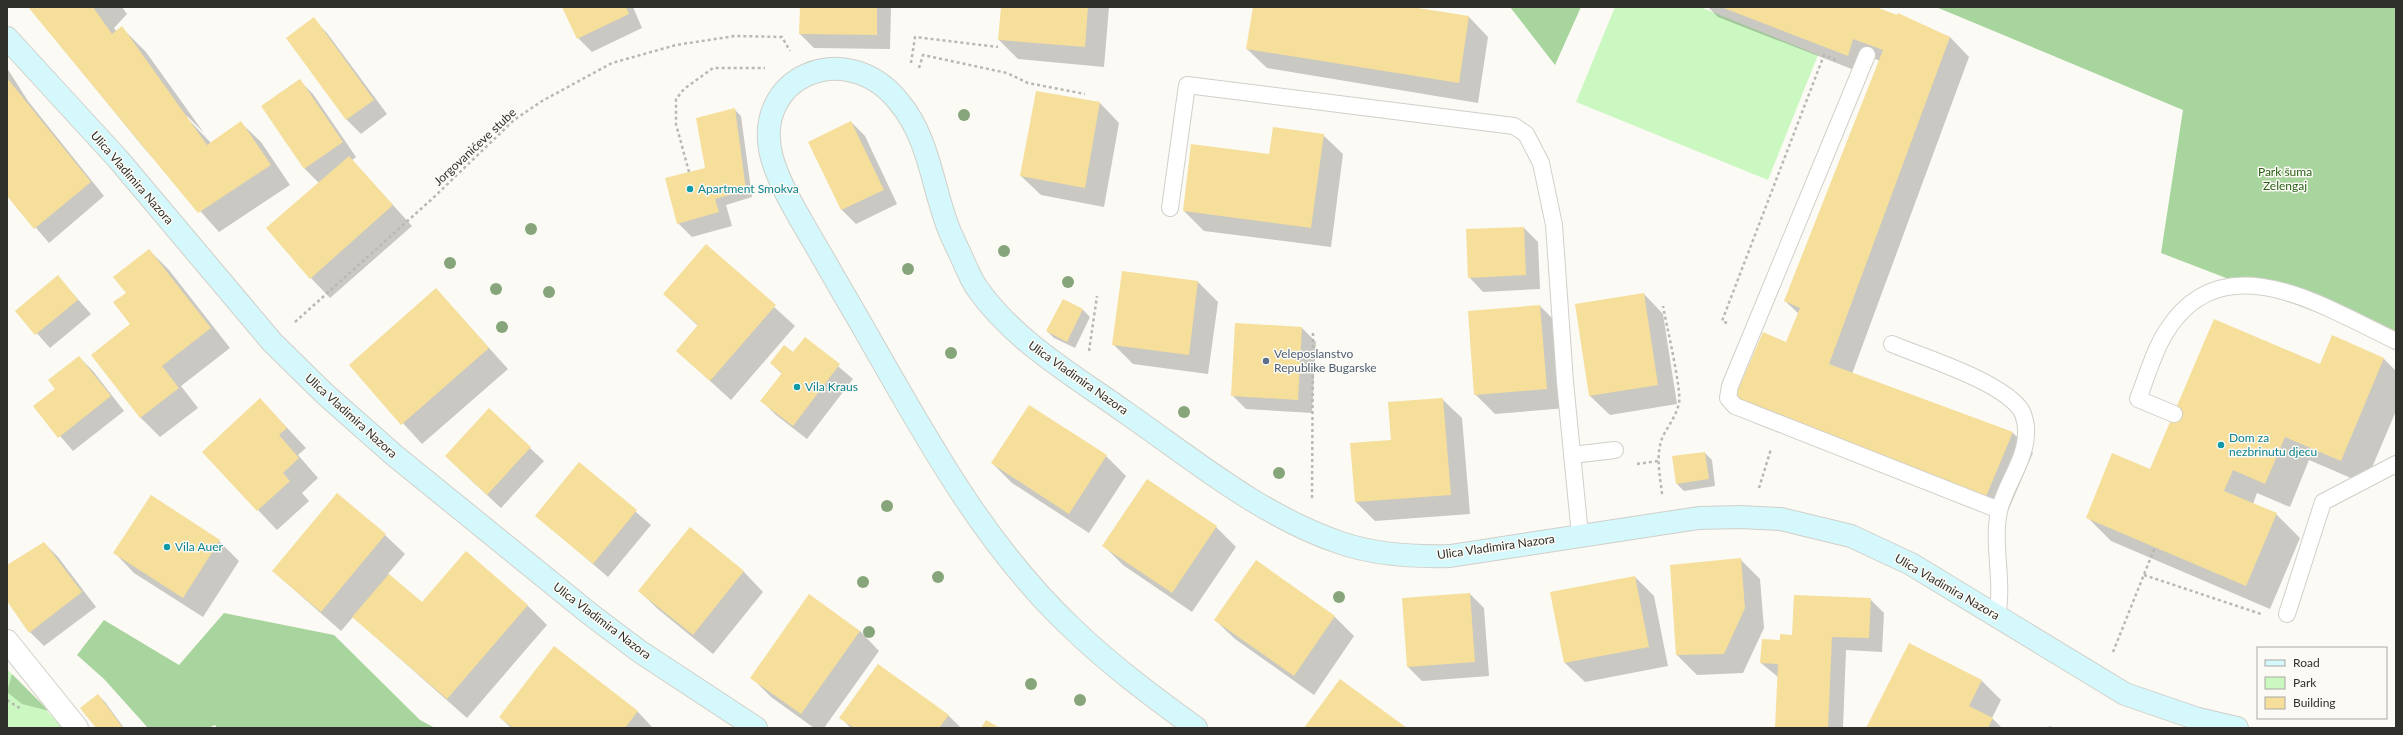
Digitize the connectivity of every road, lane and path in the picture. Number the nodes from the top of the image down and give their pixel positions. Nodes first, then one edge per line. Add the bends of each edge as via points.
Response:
1 (7, 38) edge
2 (998, 47) dead end
3 (791, 53) dead end
4 (1864, 62) joint
5 (911, 63) dead end
6 (770, 68) dead end
7 (919, 68) dead end
8 (1086, 94) dead end
9 (689, 172) dead end
10 (1170, 208) dead end
11 (1097, 296) dead end
12 (1663, 306) dead end
13 (291, 325) dead end
14 (1313, 333) dead end
15 (1752, 334) junction
16 (2396, 341) edge
17 (1892, 344) dead end
18 (1089, 353) dead end
19 (2174, 414) dead end
20 (1773, 445) dead end
21 (1615, 450) dead end
22 (1572, 455) junction
23 (1658, 461) junction
24 (1642, 464) dead end
25 (2396, 464) edge
26 (1759, 489) dead end
27 (1662, 491) dead end
28 (1312, 500) dead end
29 (1999, 510) junction
30 (1580, 535) junction
31 (2155, 547) dead end
32 (2144, 575) junction
33 (2287, 614) joint
34 (1997, 616) junction
35 (7, 641) edge
36 (2113, 653) dead end
37 (70, 720) edge
38 (756, 728) edge
39 (1196, 728) edge
40 (2238, 728) edge

1 - 38 street, Ulica Vladimira Nazora via 118,159 264,332 325,394 394,455 590,614 639,651
2 - 5 path via 915,37
3 - 13 path, Jorgovanićeve stube via 782,37 735,36 676,45 612,63 542,101 514,120 432,199
4 - 15 lane
4 - 15 path via 1824,55 1722,321
6 - 9 path via 713,68 676,99 676,124
7 - 8 path via 923,55 1007,73 1028,83
10 - 22 lane via 1187,85 1514,126 1526,134 1541,163 1554,225
11 - 18 path
12 - 23 path via 1680,402 1664,436
14 - 28 path
15 - 29 lane via 1730,386 1728,398 1735,406
16 - 19 lane via 2328,308 2280,290 2265,286 2233,285 2213,289 2197,297 2187,306 2166,332 2138,399
17 - 29 lane via 1991,385 2021,411 2027,434
20 - 26 path
21 - 22 lane
22 - 30 lane
23 - 24 path
23 - 27 path
25 - 33 lane via 2323,502
29 - 34 lane via 1996,539 2001,579
30 - 34 street, Ulica Vladimira Nazora via 1700,518 1781,520 1851,536 1912,564
30 - 39 street, Ulica Vladimira Nazora via 1450,556 1425,557 1370,550 1341,543 1275,516 1020,337 975,287 948,227 924,147 912,121 890,91 877,80 846,68 830,68 804,76 786,92 773,112 770,139 776,169 793,206 946,473 1018,569 1068,625 1137,684
31 - 32 path
32 - 33 path via 2283,621
32 - 36 path
34 - 40 street, Ulica Vladimira Nazora via 2125,694 2198,719
35 - 37 street

